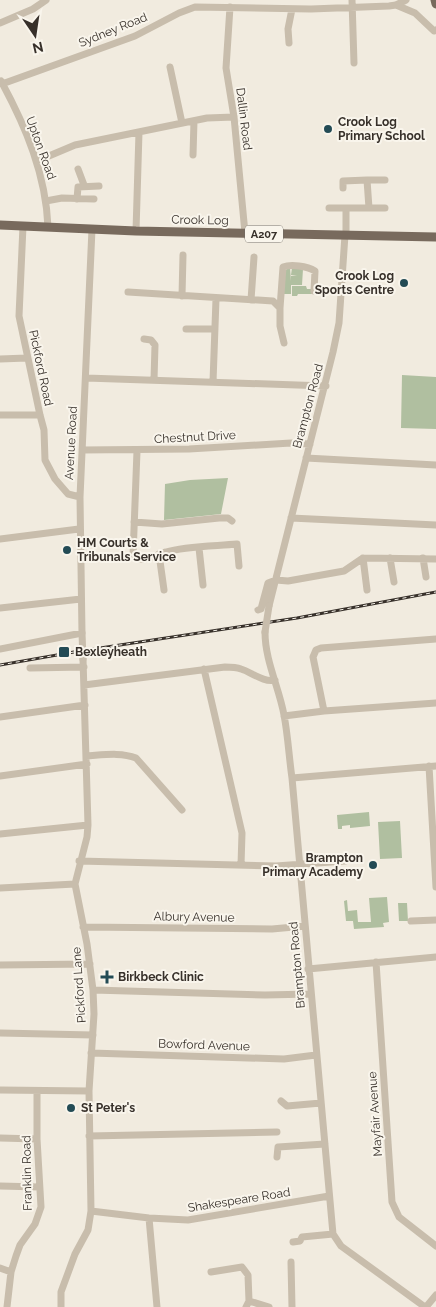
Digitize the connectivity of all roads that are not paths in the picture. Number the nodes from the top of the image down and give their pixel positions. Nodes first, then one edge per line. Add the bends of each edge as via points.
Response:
1 (46, 0) edge
2 (406, 0) edge
3 (436, 0) edge
4 (352, 4) edge
5 (436, 4) edge
6 (396, 5) junction
7 (230, 7) junction
8 (292, 9) junction
9 (0, 23) edge
10 (436, 30) edge
11 (289, 43) dead end
12 (354, 63) dead end
13 (170, 67) dead end
14 (1, 82) edge
15 (234, 117) junction
16 (194, 121) junction
17 (182, 123) junction
18 (139, 132) junction
19 (193, 155) dead end
20 (37, 161) junction
21 (78, 169) dead end
22 (368, 180) junction
23 (385, 180) dead end
24 (84, 186) junction
25 (99, 186) dead end
26 (343, 188) dead end
27 (77, 198) junction
28 (94, 199) dead end
29 (46, 202) junction
30 (329, 208) dead end
31 (346, 208) junction
32 (369, 208) junction
33 (385, 208) dead end
34 (0, 225) edge
35 (23, 226) junction
36 (48, 227) junction
37 (92, 229) junction
38 (136, 231) junction
39 (245, 233) junction
40 (346, 235) junction
41 (436, 237) edge
42 (184, 255) dead end
43 (254, 257) dead end
44 (314, 291) dead end
45 (128, 292) dead end
46 (182, 296) junction
47 (216, 298) junction
48 (252, 300) junction
49 (280, 308) junction
50 (186, 329) dead end
51 (215, 329) junction
52 (144, 339) dead end
53 (284, 343) dead end
54 (27, 358) junction
55 (0, 359) edge
56 (86, 378) junction
57 (154, 380) junction
58 (213, 382) junction
59 (326, 386) junction
60 (0, 415) edge
61 (40, 415) junction
62 (310, 444) junction
63 (82, 450) junction
64 (136, 450) junction
65 (306, 458) junction
66 (436, 464) edge
67 (80, 497) junction
68 (291, 518) junction
69 (232, 521) dead end
70 (134, 522) junction
71 (436, 525) edge
72 (79, 529) junction
73 (0, 539) edge
74 (198, 548) junction
75 (159, 554) junction
76 (363, 558) junction
77 (390, 558) junction
78 (423, 558) junction
79 (436, 558) edge
80 (240, 566) dead end
81 (426, 577) dead end
82 (276, 580) junction
83 (394, 582) dead end
84 (203, 585) dead end
85 (164, 590) dead end
86 (367, 590) dead end
87 (81, 599) junction
88 (0, 608) edge
89 (258, 610) dead end
90 (82, 633) junction
91 (436, 639) edge
92 (0, 649) edge
93 (83, 659) joint
94 (84, 667) junction
95 (30, 668) dead end
96 (204, 669) junction
97 (274, 680) junction
98 (84, 685) junction
99 (436, 703) edge
100 (85, 705) junction
101 (324, 711) junction
102 (284, 716) junction
103 (0, 717) edge
104 (86, 760) junction
105 (432, 766) edge
106 (0, 776) edge
107 (292, 778) junction
108 (182, 810) dead end
109 (88, 825) junction
110 (0, 834) edge
111 (346, 861) dead end
112 (80, 862) junction
113 (241, 864) junction
114 (299, 864) junction
115 (75, 884) junction
116 (436, 887) edge
117 (0, 888) edge
118 (436, 920) edge
119 (411, 921) dead end
120 (305, 926) junction
121 (83, 927) junction
122 (436, 957) edge
123 (376, 962) junction
124 (90, 964) junction
125 (0, 965) edge
126 (308, 968) junction
127 (93, 990) junction
128 (311, 994) junction
129 (0, 1033) edge
130 (93, 1035) junction
131 (92, 1053) junction
132 (316, 1055) junction
133 (0, 1090) edge
134 (38, 1091) junction
135 (88, 1091) junction
136 (281, 1101) dead end
137 (321, 1103) junction
138 (277, 1132) dead end
139 (89, 1136) junction
140 (0, 1138) edge
141 (37, 1139) junction
142 (325, 1144) junction
143 (277, 1157) dead end
144 (0, 1186) edge
145 (39, 1186) junction
146 (330, 1196) junction
147 (91, 1211) junction
148 (149, 1218) junction
149 (333, 1234) junction
150 (293, 1242) dead end
151 (436, 1246) edge
152 (291, 1262) dead end
153 (0, 1268) edge
154 (11, 1272) junction
155 (211, 1272) dead end
156 (436, 1295) edge
157 (247, 1304) edge
158 (7, 1307) edge
159 (61, 1307) edge
160 (157, 1307) edge
161 (269, 1307) edge
162 (292, 1307) edge
163 (426, 1307) edge

1 - 9 street
2 - 6 street
3 - 5 main road
4 - 6 street, Sydney Road
4 - 8 street, Sydney Road
4 - 12 street
6 - 10 street via 415,13
7 - 8 street, Sydney Road
7 - 14 street, Sydney Road via 188,9 135,36
7 - 15 street, Dallin Road via 226,68
8 - 11 street
13 - 17 street
14 - 20 street, Upton Road
15 - 16 street
15 - 39 street, Dallin Road
16 - 17 street
16 - 19 street
17 - 18 street
18 - 20 street via 75,145
18 - 38 street
20 - 29 street, Upton Road
21 - 24 street
22 - 23 street
22 - 26 street via 343,181
22 - 32 street
24 - 25 street
24 - 27 street via 78,187
27 - 28 street
27 - 29 street
29 - 36 street, Upton Road
30 - 31 street
31 - 32 street
31 - 40 street, Brampton Road
32 - 33 street
34 - 35 main road, A207
35 - 36 main road, Crook Log / A207
35 - 54 street, Pickford Road via 19,316
36 - 37 main road, Crook Log / A207
37 - 38 main road, Crook Log / A207
37 - 56 street, Avenue Road
38 - 39 main road, Crook Log / A207
39 - 40 main road, Crook Log / A207
40 - 41 main road, Crook Log / A207
40 - 59 street, Brampton Road via 339,323
42 - 46 street
43 - 48 street
44 - 49 street via 315,271 286,265 283,267
45 - 46 street
46 - 47 street
47 - 48 street
47 - 51 street
48 - 49 street via 273,301
49 - 53 street
50 - 51 street
51 - 58 street
52 - 57 street via 155,345
54 - 55 street
54 - 61 street, Pickford Road
56 - 57 street
56 - 63 street, Avenue Road
57 - 58 street
58 - 59 street
59 - 62 street, Brampton Road
60 - 61 street
61 - 67 street, Pickford Road via 45,460 54,479 68,494
62 - 64 street, Chestnut Drive
62 - 65 street, Brampton Road
63 - 64 street, Chestnut Drive
63 - 67 street, Avenue Road
64 - 70 street
65 - 66 street
65 - 68 street, Brampton Road
67 - 72 street, Avenue Road
68 - 71 street
68 - 82 street, Brampton Road
69 - 70 street via 219,518 162,524
70 - 75 street via 133,556 143,560
72 - 73 street
72 - 87 street, Avenue Road
74 - 75 street
74 - 80 street via 237,544
74 - 84 street
75 - 85 street
76 - 77 street
76 - 82 street via 344,571 288,581
76 - 86 street
77 - 78 street
77 - 83 street
78 - 79 street
78 - 81 street
82 - 89 street, Brampton Road via 268,583
82 - 97 street, Brampton Road, bridge via 265,632
87 - 88 street
87 - 90 street, Avenue Road
90 - 92 street
90 - 93 street, Avenue Road, bridge
91 - 101 street via 316,650 314,657
93 - 94 street, Pickford Lane
94 - 95 street
94 - 98 street, Pickford Lane
96 - 97 street via 238,668 266,680
96 - 98 street
96 - 113 street via 242,833
97 - 102 street, Brampton Road
98 - 100 street, Pickford Lane
99 - 101 street
100 - 103 street
100 - 104 street, Pickford Lane
101 - 102 street
102 - 107 street, Brampton Road
104 - 106 street
104 - 108 street via 128,755 136,758
104 - 109 street, Pickford Lane
105 - 107 street
105 - 116 street
107 - 114 street, Brampton Road
109 - 110 street
109 - 112 street, Pickford Lane
111 - 114 street
112 - 113 street
112 - 115 street, Pickford Lane
113 - 114 street
114 - 120 street, Brampton Road
115 - 117 street
115 - 121 street, Pickford Lane
118 - 119 street
120 - 121 street, Albury Avenue via 272,929
120 - 126 street, Brampton Road
121 - 124 street, Pickford Lane
122 - 123 street
123 - 126 street
123 - 151 street, Mayfair Avenue via 392,1202 399,1217
124 - 125 street
124 - 127 street, Pickford Lane
126 - 128 street, Brampton Road
127 - 128 street via 265,996
127 - 130 street, Pickford Lane
128 - 132 street, Brampton Road
129 - 130 street
130 - 131 street, Pickford Lane
131 - 132 street, Bowford Avenue via 284,1059
131 - 135 street, Pickford Lane
132 - 137 street, Brampton Road
133 - 134 street
134 - 135 street
134 - 141 street, Franklin Road
135 - 139 street, Pickford Lane
136 - 137 street via 287,1106
137 - 142 street, Brampton Road
138 - 139 street
139 - 147 street, Pickford Lane
140 - 141 street
141 - 145 street, Franklin Road
142 - 143 street via 278,1147
142 - 146 street, Brampton Road
144 - 145 street
145 - 154 street, Franklin Road via 39,1216 20,1245
146 - 148 street, Shakespeare Road via 188,1220
146 - 149 street, Brampton Road
147 - 148 street, Shakespeare Road
147 - 159 street, Pickford Lane via 88,1230 61,1292
148 - 160 street
149 - 150 street via 302,1237
149 - 163 street via 341,1246
152 - 162 street
153 - 154 street
154 - 158 street, Franklin Road
155 - 157 street via 242,1267 248,1275
156 - 163 street
157 - 161 street

